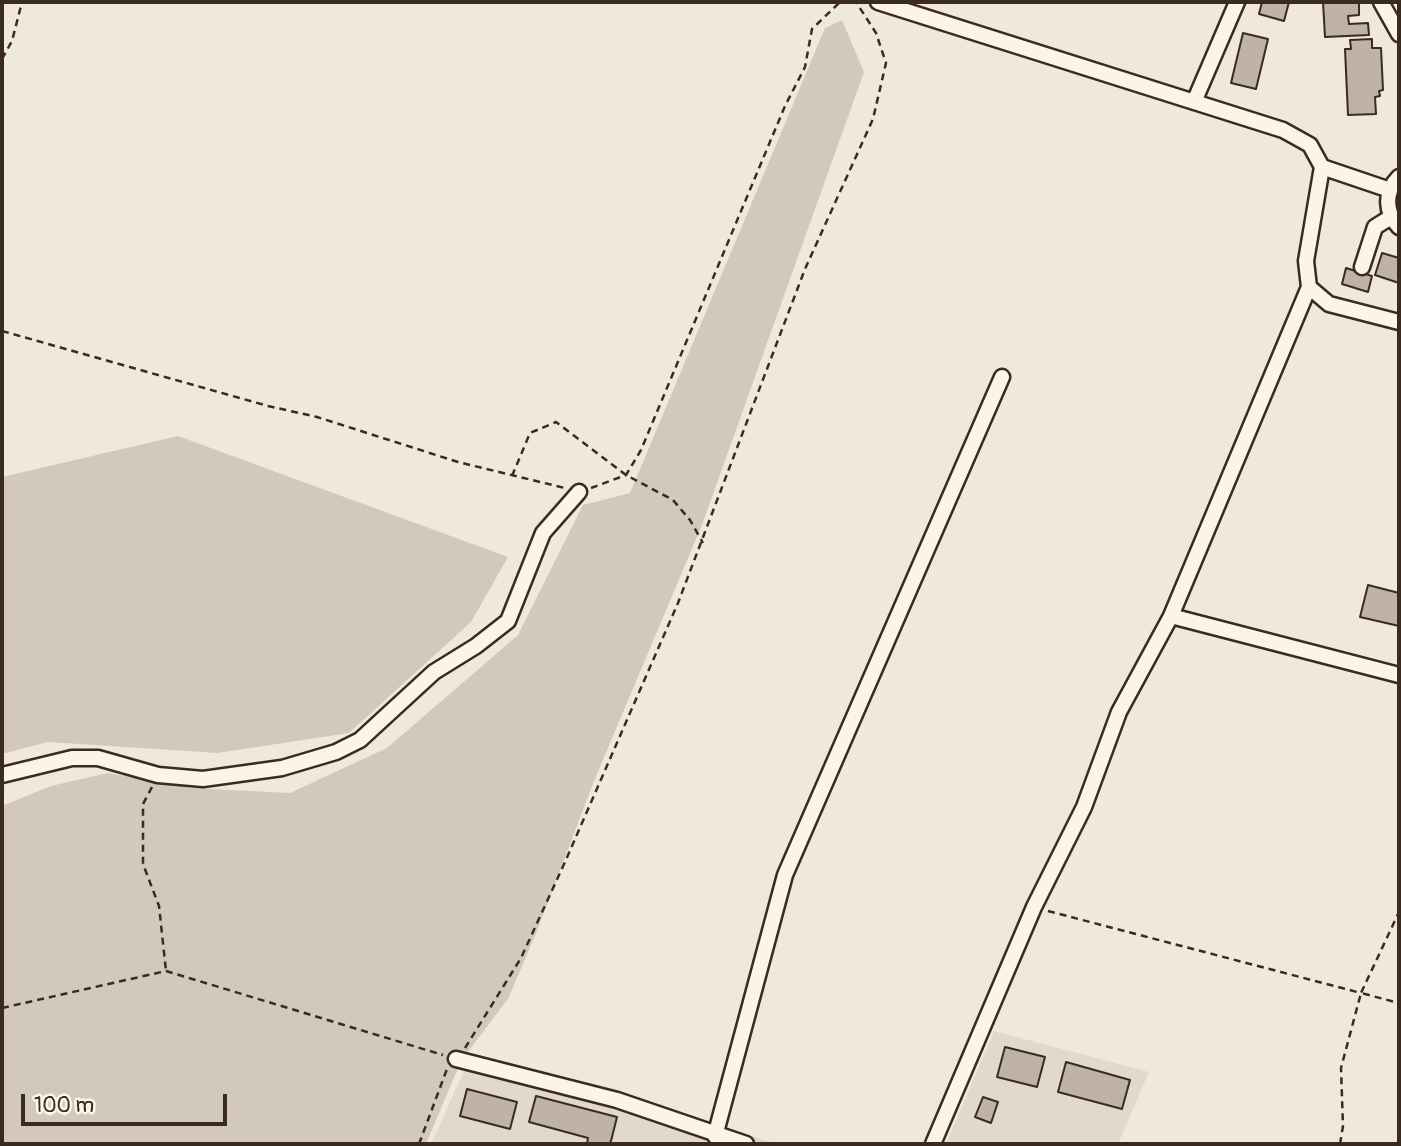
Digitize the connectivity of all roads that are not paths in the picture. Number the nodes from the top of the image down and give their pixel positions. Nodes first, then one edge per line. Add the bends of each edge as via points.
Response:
1 (878, 2) edge
2 (1237, 2) edge
3 (1381, 2) edge
4 (1399, 34) edge
5 (1194, 102) junction
6 (1322, 167) junction
7 (1399, 177) edge
8 (1390, 190) junction
9 (1395, 222) edge
10 (1362, 267) dead end
11 (1309, 287) junction
12 (1399, 322) edge
13 (1002, 377) dead end
14 (579, 492) road end
15 (1171, 616) junction
16 (1399, 675) edge
17 (2, 775) edge
18 (456, 1059) road end
19 (715, 1136) junction
20 (746, 1144) edge
21 (933, 1144) edge

1 - 5 street
2 - 5 street
3 - 4 street
5 - 6 street via 1283,131 1310,145
6 - 8 street
6 - 11 street via 1306,261
7 - 8 street
8 - 9 street via 1388,206
9 - 10 street via 1374,227
11 - 12 street via 1329,304
11 - 15 street
13 - 19 street via 785,875
14 - 17 street via 543,533 508,621 434,672 360,740 313,760 246,775 203,779 158,775 99,758 72,758
15 - 16 street
15 - 21 street via 1119,712 1084,807 1034,907
18 - 19 street via 617,1100
19 - 20 street

